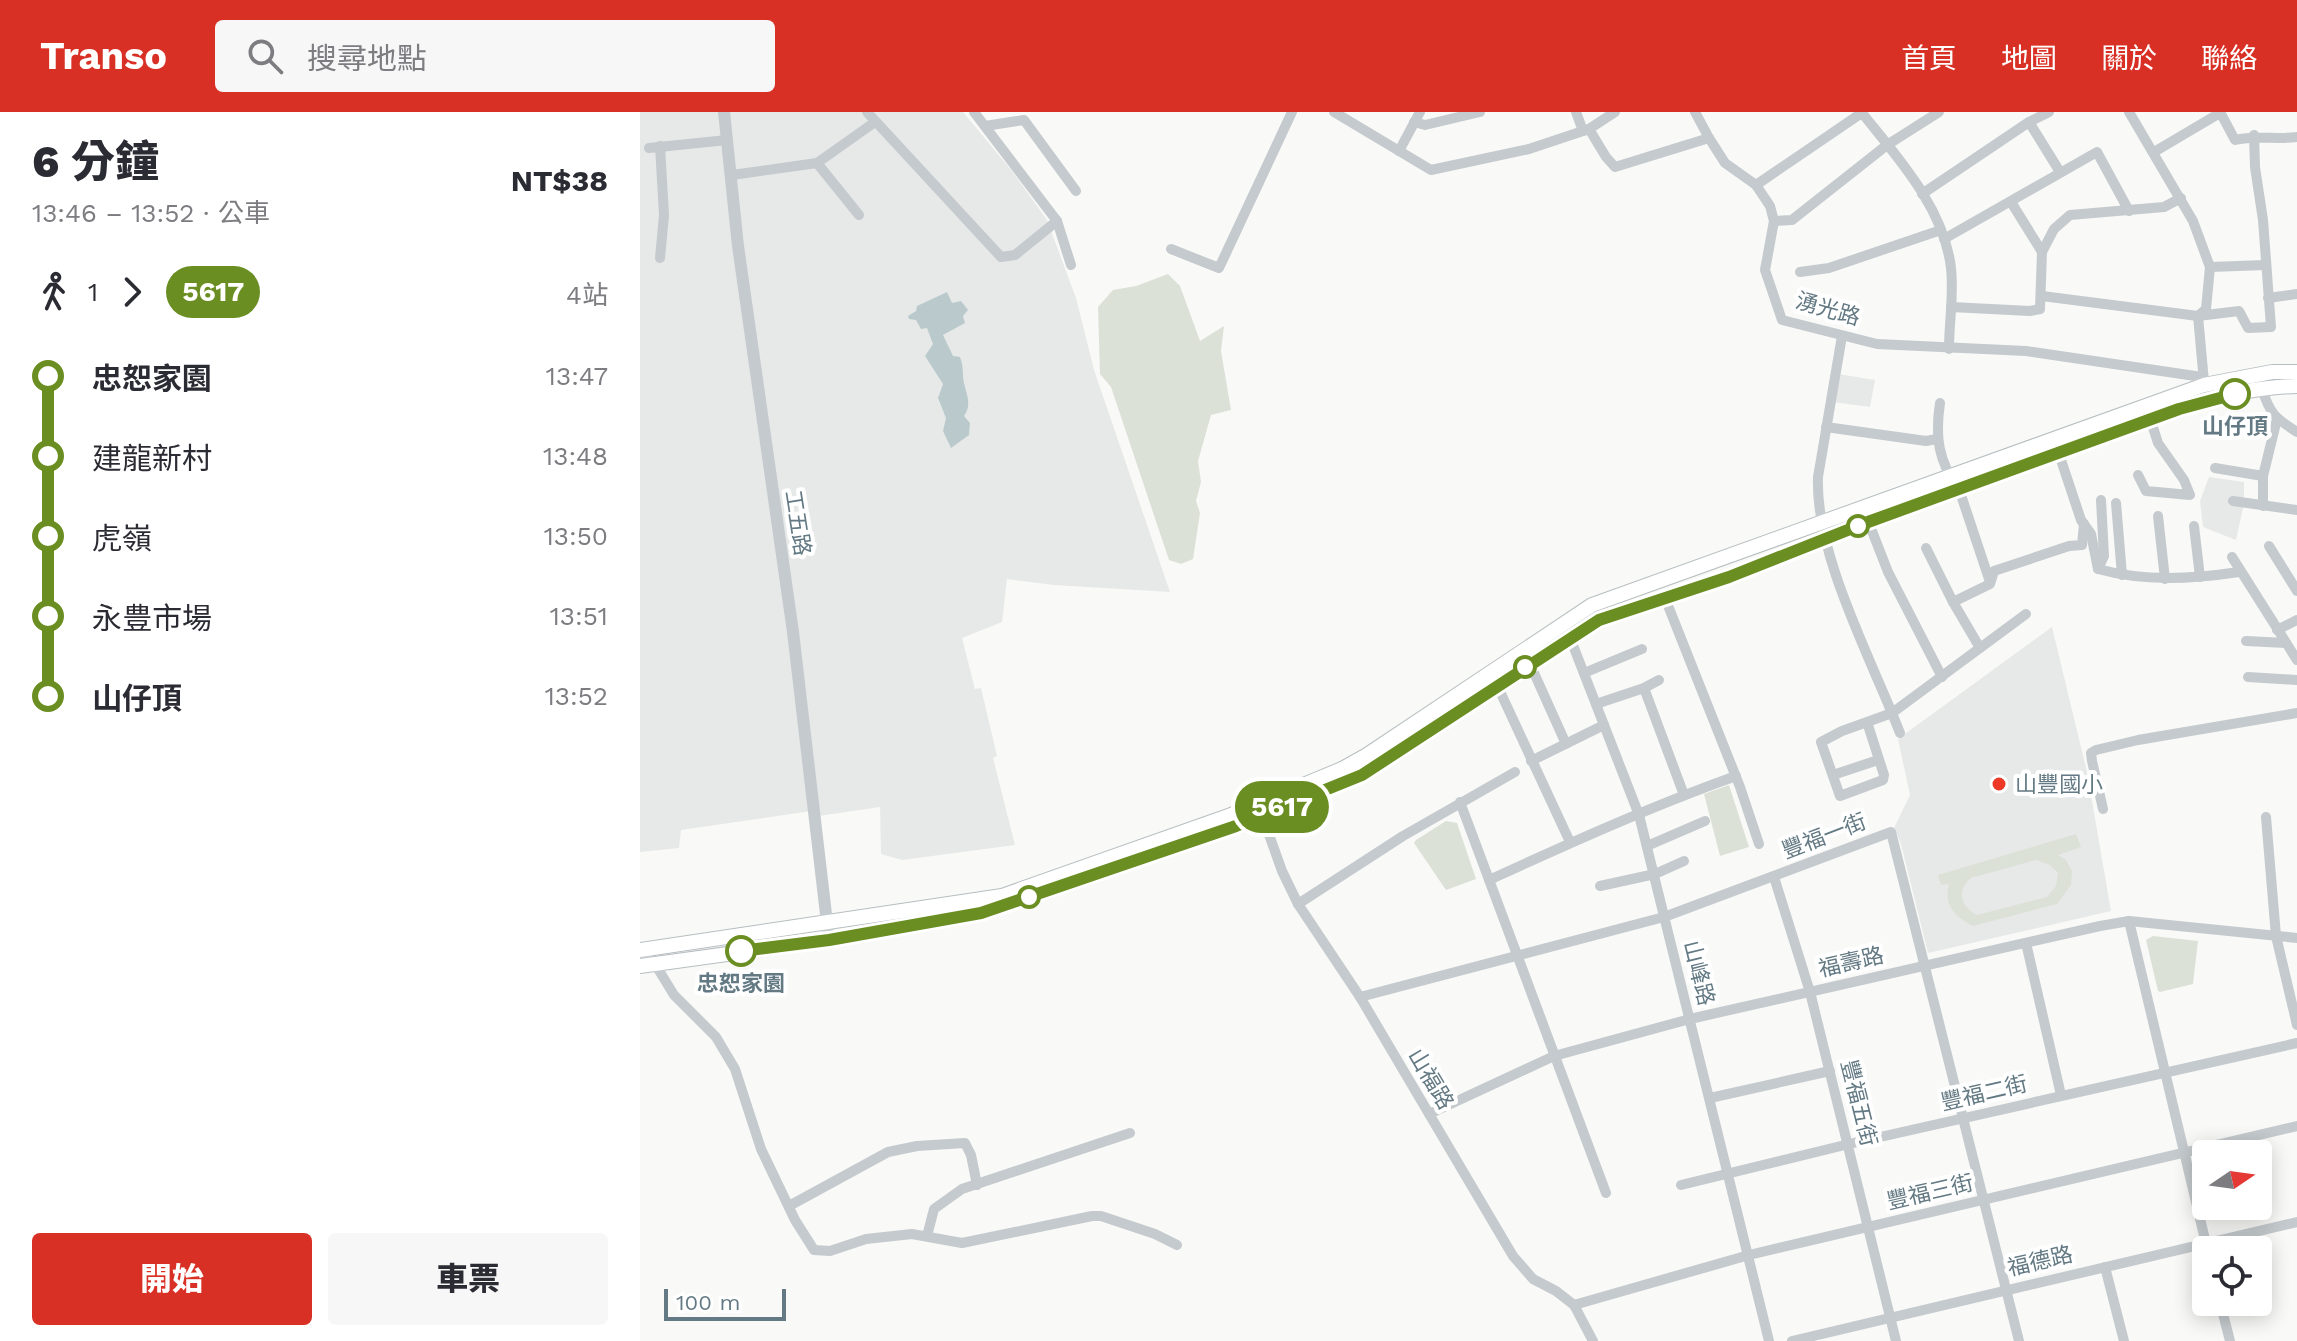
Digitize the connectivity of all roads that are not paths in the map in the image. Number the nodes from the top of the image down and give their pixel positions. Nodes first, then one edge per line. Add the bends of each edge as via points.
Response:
1 (724, 112) edge
2 (867, 112) edge
3 (974, 112) edge
4 (1292, 112) edge
5 (1334, 112) edge
6 (1480, 112) edge
7 (1576, 112) edge
8 (1615, 112) edge
9 (1695, 112) edge
10 (1863, 112) edge
11 (1939, 112) edge
12 (2049, 112) edge
13 (2220, 112) edge
14 (2134, 114) edge
15 (1416, 115) edge
16 (875, 122) junction
17 (2029, 122) junction
18 (985, 126) junction
19 (1586, 130) junction
20 (2254, 135) junction
21 (2297, 137) edge
22 (1709, 138) junction
23 (727, 140) junction
24 (1887, 145) junction
25 (1399, 151) junction
26 (2154, 152) junction
27 (817, 163) junction
28 (2060, 172) junction
29 (732, 175) junction
30 (1756, 185) junction
31 (1076, 191) dead end
32 (1922, 194) junction
33 (2181, 198) junction
34 (2011, 202) junction
35 (2129, 211) junction
36 (859, 215) dead end
37 (1057, 221) junction
38 (1774, 221) junction
39 (1943, 235) junction
40 (1171, 249) dead end
41 (2042, 252) junction
42 (660, 258) dead end
43 (1071, 265) dead end
44 (2265, 265) junction
45 (2210, 267) junction
46 (1800, 272) dead end
47 (2297, 294) edge
48 (2042, 296) junction
49 (2268, 298) junction
50 (1951, 307) junction
51 (2198, 316) junction
52 (1842, 336) junction
53 (1949, 349) junction
54 (2297, 372) edge
55 (2297, 386) edge
56 (2205, 387) junction
57 (2262, 389) junction
58 (1940, 403) dead end
59 (2148, 412) junction
60 (2277, 419) junction
61 (1826, 427) junction
62 (2297, 432) edge
63 (1937, 439) junction
64 (2056, 445) junction
65 (2215, 468) dead end
66 (2138, 475) dead end
67 (2263, 476) junction
68 (1949, 477) junction
69 (1959, 489) junction
70 (2101, 500) dead end
71 (2233, 501) dead end
72 (2116, 503) dead end
73 (2263, 506) junction
74 (1863, 508) junction
75 (2297, 510) edge
76 (2158, 516) dead end
77 (1823, 521) junction
78 (1868, 522) junction
79 (2084, 524) junction
80 (2194, 526) dead end
81 (1825, 539) junction
82 (2269, 546) dead end
83 (1926, 548) dead end
84 (2232, 557) dead end
85 (2098, 569) junction
86 (2239, 572) junction
87 (2122, 575) junction
88 (2200, 577) junction
89 (2165, 579) junction
90 (1990, 582) junction
91 (2297, 591) edge
92 (1665, 598) junction
93 (1953, 602) junction
94 (2026, 614) dead end
95 (2297, 620) edge
96 (1564, 622) junction
97 (2277, 630) junction
98 (1570, 638) junction
99 (2246, 641) dead end
100 (2286, 643) junction
101 (1980, 648) junction
102 (1642, 649) dead end
103 (2297, 660) edge
104 (1530, 664) junction
105 (1584, 673) junction
106 (1942, 677) junction
107 (2248, 677) dead end
108 (1659, 680) dead end
109 (2297, 680) edge
110 (1497, 685) junction
111 (1644, 688) junction
112 (1596, 704) junction
113 (1892, 713) junction
114 (2297, 713) edge
115 (1867, 722) junction
116 (1604, 725) junction
117 (1900, 733) dead end
118 (1566, 744) junction
119 (1878, 760) junction
120 (1531, 761) junction
121 (1515, 772) dead end
122 (1833, 775) junction
123 (1736, 776) junction
124 (1684, 795) junction
125 (1460, 802) junction
126 (2103, 809) dead end
127 (1258, 810) junction
128 (1639, 815) junction
129 (2266, 817) dead end
130 (1705, 821) dead end
131 (1570, 842) junction
132 (1759, 844) dead end
133 (1647, 846) junction
134 (1684, 861) dead end
135 (1655, 874) junction
136 (1774, 877) junction
137 (1489, 880) junction
138 (1600, 886) dead end
139 (1298, 904) junction
140 (950, 911) junction
141 (1664, 917) junction
142 (2129, 921) junction
143 (827, 924) junction
144 (2276, 936) junction
145 (2297, 938) edge
146 (829, 940) junction
147 (2026, 943) junction
148 (640, 951) edge
149 (1517, 956) junction
150 (647, 965) edge
151 (1925, 966) junction
152 (1810, 992) junction
153 (1360, 997) junction
154 (1690, 1019) junction
155 (2297, 1025) edge
156 (2297, 1043) edge
157 (1554, 1056) junction
158 (1830, 1071) junction
159 (2165, 1072) junction
160 (2061, 1095) junction
161 (1710, 1098) junction
162 (1429, 1114) junction
163 (1963, 1118) junction
164 (2297, 1126) edge
165 (1130, 1133) dead end
166 (1849, 1144) junction
167 (2185, 1152) junction
168 (1728, 1172) junction
169 (977, 1185) junction
170 (1681, 1185) dead end
171 (1606, 1193) dead end
172 (1983, 1200) junction
173 (789, 1206) junction
174 (2297, 1222) edge
175 (1869, 1227) junction
176 (927, 1236) junction
177 (2204, 1236) edge
178 (2247, 1236) edge
179 (1177, 1245) dead end
180 (2192, 1250) edge
181 (1749, 1255) junction
182 (2105, 1267) junction
183 (2006, 1290) junction
184 (1574, 1305) junction
185 (2224, 1316) edge
186 (1890, 1317) junction
187 (1593, 1341) edge
188 (1769, 1341) edge
189 (1792, 1341) edge
190 (1896, 1341) edge
191 (2019, 1341) edge
192 (2124, 1341) edge
193 (2230, 1341) edge

1 - 23 street, 工五路
2 - 16 street
3 - 18 street
4 - 40 street via 1219,268
5 - 25 street
6 - 15 street via 1425,125
7 - 19 street
8 - 19 street
9 - 22 street
10 - 24 street
10 - 30 street
11 - 24 street
12 - 17 street
13 - 20 street via 2235,140
13 - 26 street
14 - 26 street
15 - 25 street
16 - 27 street
16 - 37 street via 1001,257 1015,255
17 - 28 street
17 - 32 street
18 - 31 street via 1024,120
18 - 37 street
19 - 22 street via 1615,167
19 - 25 street via 1529,149 1431,170
20 - 21 street
20 - 44 street
22 - 30 street via 1725,163
23 - 29 street, 工五路
23 - 42 street via 654,147 664,215
24 - 32 street
24 - 38 street via 1792,220
26 - 33 street
27 - 29 street
27 - 36 street
28 - 34 street
28 - 35 street via 2097,152
29 - 143 street, 工五路
30 - 38 street
32 - 39 street
33 - 35 street via 2164,207
33 - 45 street
34 - 39 street
34 - 41 street
35 - 41 street via 2070,215 2054,229
37 - 43 street
38 - 52 street, 湧光路 via 1765,270 1782,320
39 - 46 street
39 - 50 street
41 - 48 street
44 - 45 street
44 - 49 street
45 - 51 street via 2206,309
47 - 49 street
48 - 50 street via 2040,309 2030,311
48 - 51 street
49 - 51 street via 2271,327 2248,328 2239,311
50 - 53 street
51 - 56 street
52 - 53 street, 湧光路
52 - 61 street
53 - 56 street, 湧光路 via 2026,351
54 - 56 main road via 2272,372
55 - 57 main road
56 - 57 main road
56 - 59 main road
57 - 60 street
58 - 63 street
59 - 64 main road
59 - 66 street via 2158,443 2190,495 2146,491
60 - 62 street
60 - 67 street
61 - 63 street
61 - 77 street via 1817,495
63 - 68 street
64 - 68 main road
64 - 69 main road
64 - 79 street
65 - 67 street
67 - 73 street
68 - 69 street
68 - 74 main road
69 - 78 main road
69 - 90 street
70 - 85 street via 2104,556
71 - 73 street
72 - 87 street
73 - 75 street
74 - 77 main road
74 - 78 street
76 - 89 street
77 - 81 street
77 - 96 main road via 1592,605
78 - 81 main road
78 - 106 street
79 - 85 street
79 - 90 street via 2082,545 1994,571
80 - 88 street
81 - 92 main road
81 - 113 street
82 - 91 street
83 - 93 street
84 - 86 street
85 - 87 street
86 - 88 street
86 - 97 street
87 - 89 street
88 - 89 street
90 - 93 street
92 - 98 main road via 1599,620
92 - 123 street
93 - 101 street
94 - 101 street
95 - 97 street
96 - 98 street, 山峰路
96 - 127 main road via 1367,755
97 - 100 street
98 - 104 main road
98 - 105 street, 山峰路
99 - 100 street
100 - 103 street
101 - 106 street
102 - 105 street
104 - 110 main road
104 - 118 street
105 - 112 street, 山峰路
106 - 113 street
107 - 109 street
108 - 111 street
110 - 120 street
110 - 127 main road via 1362,775
111 - 112 street
111 - 124 street
112 - 116 street, 山峰路
113 - 115 street
113 - 117 street
114 - 126 street via 2096,750 2091,753
115 - 119 street
115 - 122 street via 1821,742
116 - 118 street
116 - 128 street, 山峰路
118 - 120 street
119 - 122 street
119 - 122 street via 1883,780 1840,796
120 - 131 street
121 - 125 street
123 - 124 street
123 - 132 street
124 - 128 street
125 - 137 street
125 - 139 street
127 - 139 street, 山福路
127 - 140 main road via 981,913
128 - 131 street
128 - 133 street, 山峰路
129 - 144 street
130 - 133 street
131 - 137 street
133 - 135 street, 山峰路
134 - 135 street
135 - 138 street
135 - 141 street, 山峰路
136 - 141 street, 豐福一街
136 - 151 street, 豐福一街 via 1891,832
136 - 152 street, 豐福五街
137 - 149 street
139 - 153 street, 山福路
140 - 143 main road
140 - 146 main road
141 - 149 street, 豐福一街
141 - 154 street, 山峰路
142 - 144 street, 福壽路
142 - 147 street, 福壽路
142 - 159 street
143 - 146 street, 工五路
143 - 148 main road
144 - 145 street, 福壽路
144 - 155 street
146 - 150 main road
147 - 151 street, 福壽路
147 - 160 street
148 - 150 street
149 - 153 street, 豐福一街
149 - 157 street
150 - 173 street via 716,1037 735,1069 761,1149
151 - 152 street, 福壽路
151 - 163 street, 豐福一街
152 - 154 street, 福壽路
152 - 158 street, 豐福五街
153 - 162 street, 山福路
154 - 157 street, 福壽路
154 - 161 street, 山峰路
156 - 159 street, 豐福二街
157 - 162 street, 福壽路
157 - 171 street
158 - 161 street
158 - 166 street, 豐福五街
159 - 160 street, 豐福二街
159 - 167 street
160 - 163 street, 豐福二街
161 - 168 street, 山峰路
162 - 184 street, 山福路 via 1517,1261 1533,1279
163 - 166 street, 豐福二街
163 - 172 street, 豐福一街
164 - 167 street, 豐福三街
165 - 169 street
166 - 168 street, 豐福二街
166 - 175 street, 豐福五街
167 - 172 street, 豐福三街
167 - 177 street
168 - 170 street, 豐福二街
168 - 181 street, 山峰路
169 - 173 street via 965,1143 917,1146 888,1152
169 - 176 street via 934,1209
172 - 175 street, 豐福三街
172 - 183 street, 豐福一街
173 - 176 street via 814,1250 830,1251 866,1239
174 - 178 street, 福德路
175 - 181 street, 豐福三街
175 - 186 street, 豐福五街
176 - 179 street via 962,1243 1101,1216
180 - 182 street, 福德路
181 - 184 street, 豐福三街
181 - 188 street, 山峰路
182 - 183 street, 福德路
182 - 192 street
183 - 186 street, 福德路
183 - 191 street, 豐福一街
184 - 187 street, 山福路
185 - 193 street
186 - 189 street, 福德路
186 - 190 street, 豐福五街

